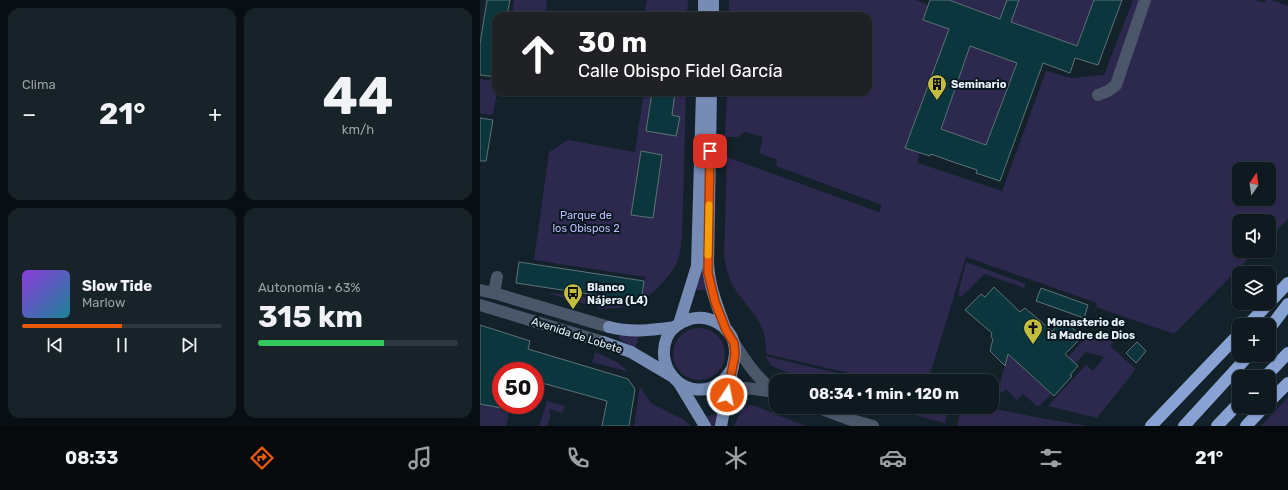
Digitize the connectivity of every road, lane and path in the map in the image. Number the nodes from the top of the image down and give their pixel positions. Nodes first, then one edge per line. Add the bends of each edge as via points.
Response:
1 (704, 0) edge
2 (713, 0) edge
3 (1145, 0) edge
4 (704, 12) edge
5 (713, 12) edge
6 (1098, 95) dead end
7 (702, 96) edge
8 (711, 96) edge
9 (497, 277) dead end
10 (1288, 283) edge
11 (480, 290) edge
12 (494, 293) junction
13 (1276, 296) edge
14 (1288, 304) edge
15 (480, 305) edge
16 (1262, 310) edge
17 (1288, 314) edge
18 (1255, 318) edge
19 (1276, 320) edge
20 (677, 326) junction
21 (609, 327) joint
22 (1276, 327) edge
23 (726, 330) junction
24 (1232, 341) edge
25 (603, 342) joint
26 (734, 343) junction
27 (1288, 353) edge
28 (1243, 362) edge
29 (733, 367) junction
30 (1272, 370) edge
31 (675, 379) junction
32 (1288, 383) edge
33 (769, 387) edge
34 (710, 388) junction
35 (728, 390) junction
36 (769, 391) edge
37 (1276, 395) edge
38 (1232, 410) edge
39 (835, 414) edge
40 (1257, 414) edge
41 (705, 426) edge
42 (721, 426) edge
43 (873, 426) edge
44 (1151, 426) edge
45 (1184, 426) edge
46 (1216, 426) edge
47 (1246, 426) edge

1 - 4 main road
2 - 5 main road
3 - 6 street via 1116,85
7 - 20 main road via 697,266
8 - 23 main road via 708,273 715,302
9 - 12 street
10 - 13 highway
11 - 12 street, Avenida de Lobete
12 - 21 street, Avenida de Lobete
14 - 19 highway
15 - 25 street, Avenida de Lobete
16 - 18 highway
17 - 22 highway
20 - 21 main road, Avenida de Lobete via 638,331
20 - 23 main road via 692,318 701,318 711,319
20 - 31 main road via 668,335 663,355 665,366
23 - 26 main road
24 - 44 highway
25 - 31 main road, Avenida de Lobete via 631,352
26 - 29 main road
26 - 33 street via 756,375
27 - 30 highway
28 - 45 highway
29 - 34 main road via 728,376
29 - 35 main road
31 - 34 main road via 689,388
31 - 41 main road
32 - 37 highway
34 - 35 street
35 - 36 street via 746,388
35 - 42 main road
38 - 46 highway
39 - 43 street
40 - 47 highway

